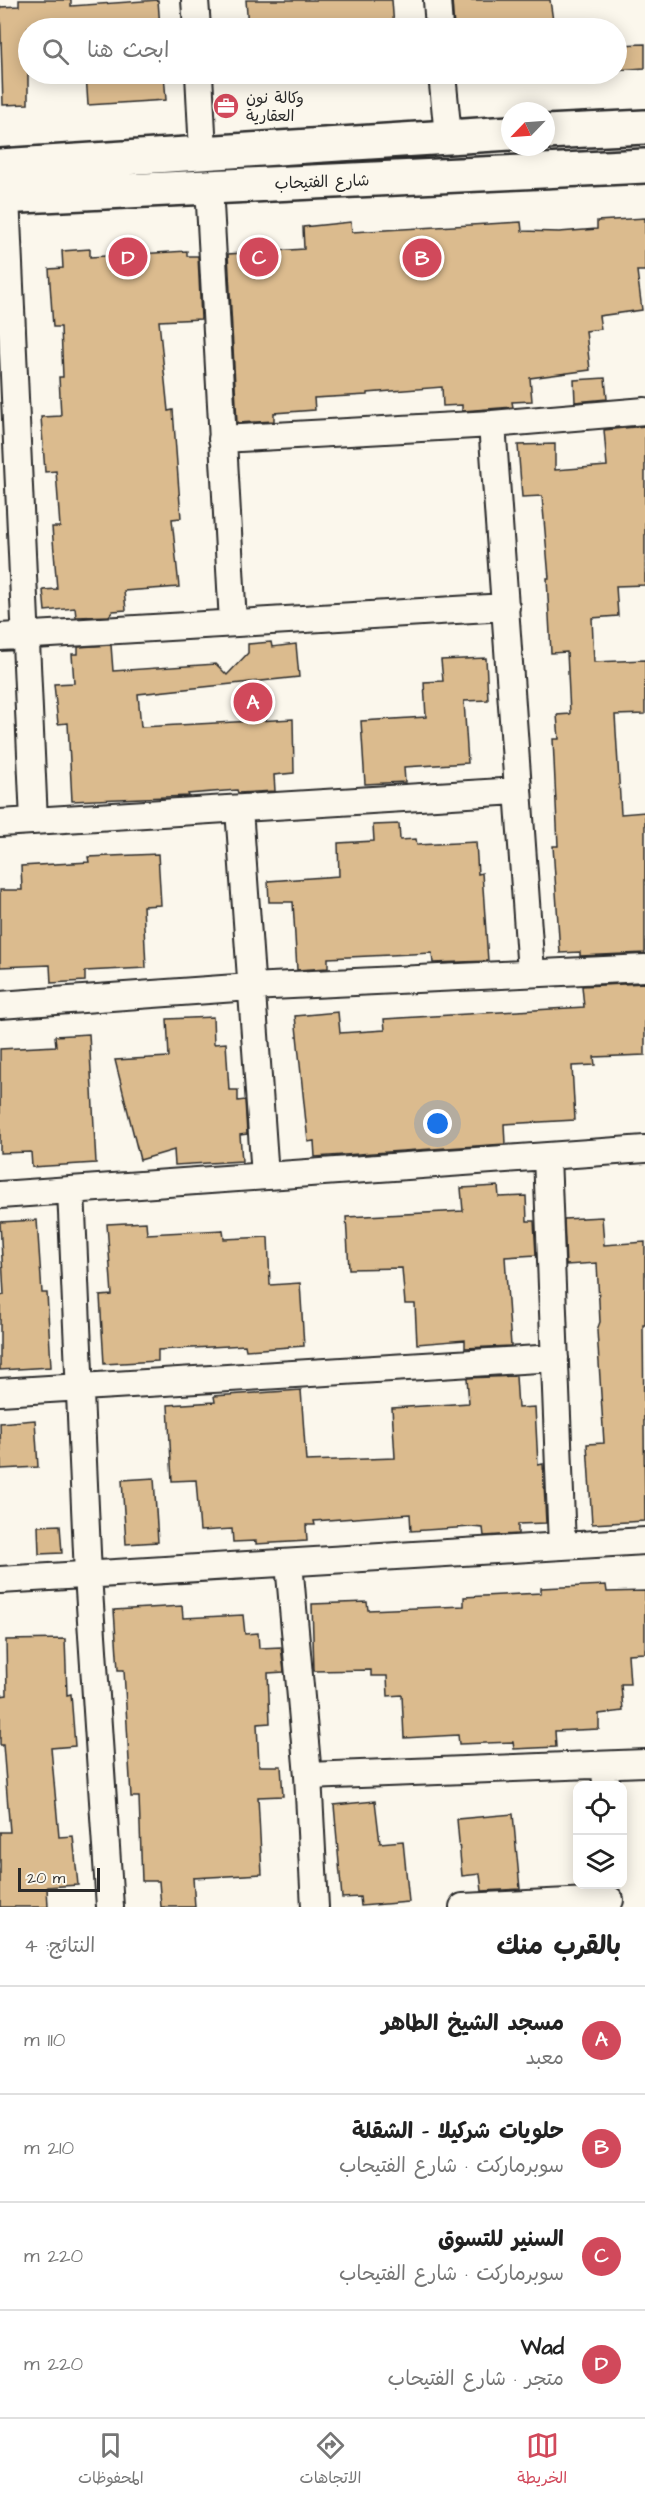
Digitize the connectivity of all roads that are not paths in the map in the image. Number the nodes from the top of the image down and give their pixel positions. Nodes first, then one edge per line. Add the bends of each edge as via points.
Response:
1 (195, 0) edge
2 (437, 0) edge
3 (196, 18) edge
4 (438, 18) edge
5 (200, 84) edge
6 (443, 84) edge
7 (645, 127) edge
8 (555, 132) edge
9 (501, 133) edge
10 (448, 136) junction
11 (203, 152) junction
12 (0, 166) edge
13 (645, 166) edge
14 (209, 186) junction
15 (3, 197) edge
16 (645, 411) edge
17 (492, 424) junction
18 (222, 439) junction
19 (8, 442) edge
20 (506, 608) junction
21 (233, 623) junction
22 (26, 635) junction
23 (0, 637) edge
24 (518, 791) junction
25 (239, 808) junction
26 (34, 821) junction
27 (0, 823) edge
28 (645, 968) edge
29 (531, 972) junction
30 (250, 987) junction
31 (0, 1005) edge
32 (645, 1149) edge
33 (547, 1156) junction
34 (265, 1176) junction
35 (71, 1190) junction
36 (0, 1195) edge
37 (555, 1358) junction
38 (80, 1387) junction
39 (0, 1392) edge
40 (645, 1541) edge
41 (562, 1546) junction
42 (289, 1563) junction
43 (88, 1575) junction
44 (0, 1580) edge
45 (645, 1763) edge
46 (605, 1775) edge
47 (308, 1776) junction
48 (610, 1897) edge
49 (110, 1907) edge
50 (315, 1907) edge
51 (463, 1907) edge

1 - 3 street
2 - 4 street
5 - 11 street
6 - 10 street
7 - 8 main road
9 - 10 main road
10 - 11 main road
11 - 12 main road
13 - 14 main road, شارع الفتيحاب
14 - 15 main road, شارع الفتيحاب
14 - 18 street
15 - 19 street
16 - 17 street
17 - 18 street
17 - 20 street
18 - 21 street
19 - 22 street
20 - 21 street
20 - 24 street
21 - 22 street
22 - 23 street
22 - 26 street
24 - 25 street
24 - 29 street
25 - 26 street
25 - 30 street
26 - 27 street
28 - 29 street
29 - 30 street
30 - 31 street
30 - 34 street
32 - 33 street
33 - 34 street
33 - 37 street
34 - 35 street
35 - 36 street
35 - 38 street
37 - 38 street
37 - 41 street
38 - 39 street
38 - 43 street
40 - 41 street
41 - 42 street
42 - 43 street
42 - 47 street
43 - 44 street
43 - 49 street
45 - 46 street
46 - 47 street
47 - 50 street
48 - 51 street

